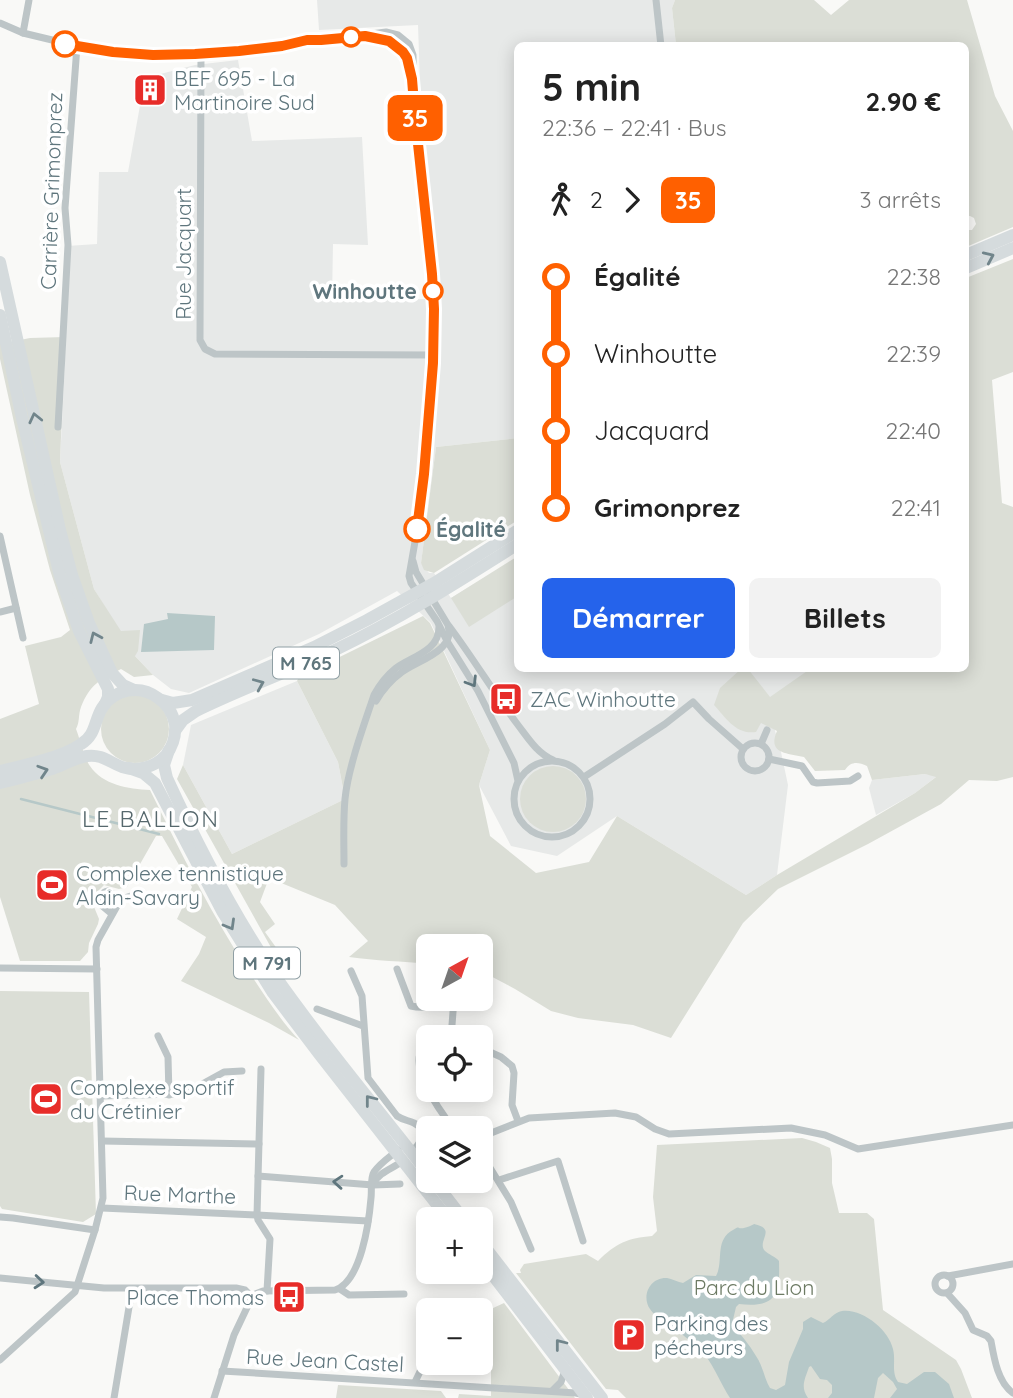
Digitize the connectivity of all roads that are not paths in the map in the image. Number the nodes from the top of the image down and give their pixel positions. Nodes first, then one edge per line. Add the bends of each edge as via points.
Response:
1 (29, 0) edge
2 (656, 0) edge
3 (0, 23) edge
4 (0, 30) edge
5 (23, 33) junction
6 (661, 42) edge
7 (77, 47) junction
8 (201, 54) junction
9 (1013, 235) edge
10 (1013, 247) edge
11 (969, 254) edge
12 (0, 262) edge
13 (969, 267) edge
14 (0, 316) edge
15 (434, 355) junction
16 (58, 427) dead end
17 (514, 533) edge
18 (1, 541) edge
19 (514, 546) edge
20 (425, 596) junction
21 (16, 608) junction
22 (0, 612) edge
23 (442, 623) junction
24 (23, 638) dead end
25 (447, 641) junction
26 (134, 690) junction
27 (160, 699) junction
28 (104, 705) junction
29 (366, 722) junction
30 (96, 726) junction
31 (767, 730) dead end
32 (175, 731) junction
33 (761, 744) junction
34 (743, 749) junction
35 (169, 750) junction
36 (769, 759) junction
37 (111, 761) junction
38 (556, 761) junction
39 (129, 768) junction
40 (0, 771) edge
41 (858, 776) dead end
42 (584, 777) junction
43 (518, 781) junction
44 (0, 783) edge
45 (344, 864) dead end
46 (134, 895) dead end
47 (121, 899) junction
48 (112, 914) junction
49 (0, 968) edge
50 (397, 969) dead end
51 (97, 970) junction
52 (351, 971) dead end
53 (416, 1007) edge
54 (317, 1009) dead end
55 (363, 1026) junction
56 (158, 1036) dead end
57 (493, 1053) edge
58 (261, 1069) dead end
59 (242, 1071) dead end
60 (169, 1095) junction
61 (100, 1096) junction
62 (518, 1121) junction
63 (1013, 1128) edge
64 (493, 1133) edge
65 (102, 1141) junction
66 (259, 1143) junction
67 (405, 1153) junction
68 (416, 1163) edge
69 (493, 1171) edge
70 (258, 1176) junction
71 (499, 1180) junction
72 (400, 1184) dead end
73 (373, 1185) junction
74 (443, 1193) edge
75 (440, 1207) edge
76 (454, 1207) edge
77 (102, 1208) junction
78 (257, 1215) junction
79 (0, 1217) edge
80 (368, 1221) junction
81 (95, 1230) junction
82 (583, 1241) dead end
83 (531, 1250) dead end
84 (493, 1257) edge
85 (1013, 1264) edge
86 (493, 1276) edge
87 (948, 1276) junction
88 (0, 1278) edge
89 (78, 1286) junction
90 (132, 1289) junction
91 (340, 1289) junction
92 (267, 1292) junction
93 (947, 1293) junction
94 (404, 1294) dead end
95 (252, 1297) junction
96 (0, 1360) edge
97 (565, 1370) junction
98 (222, 1371) junction
99 (418, 1375) edge
100 (415, 1382) junction
101 (551, 1391) junction
102 (1013, 1393) edge
103 (587, 1397) edge
104 (114, 1398) edge
105 (214, 1398) edge
106 (602, 1398) edge

1 - 5 street
2 - 6 street
3 - 5 street
4 - 5 street
5 - 7 street
7 - 8 street
7 - 16 street, Carrière Grimonprez via 65,208 68,245
8 - 15 street via 391,32 405,40 413,55 432,274
8 - 15 street, Rue Jacquart via 200,340 205,349 215,354
9 - 11 main road
13 -> 10 main road
26 -> 12 main road via 112,673 78,593
14 - 28 main road via 58,567 79,631 107,689
15 - 20 street via 413,554
17 - 20 main road, M 765
18 - 21 street
19 - 20 main road, M 765
20 - 23 street
20 - 27 main road, M 765 via 192,700 173,703
32 -> 20 main road, M 765 via 196,711 335,650
21 - 22 street
21 - 24 street
23 - 25 street
23 - 29 street via 434,644 383,680
23 - 38 street via 530,740
25 - 29 street via 394,679
25 -> 43 street via 483,700
26 - 27 main road
26 - 28 main road via 117,694
27 - 32 main road via 171,713
28 - 30 main road
29 - 45 street via 347,787
30 - 37 main road via 99,745
30 - 40 main road via 89,738 72,749
31 - 33 street
32 - 35 main road
33 - 34 street via 751,743
33 - 36 street
34 - 36 street via 742,762 752,771 761,770
34 - 42 street via 693,702
35 - 39 main road via 155,764
67 -> 35 main road, M 791 via 249,934 167,778 164,765
36 - 41 street via 802,766 817,783 850,781
37 - 39 main road
44 -> 37 main road via 85,757
38 - 42 street
38 - 43 street via 531,767
39 -> 67 main road, M 791 via 156,783 251,959 305,1036
42 - 43 street via 590,795 588,813 578,828 555,838 537,834 519,817 514,799
46 - 47 street
47 - 48 street
47 - 48 street via 111,892 102,894 100,904
48 - 51 street via 96,943
49 - 51 street
50 - 53 street via 411,1006
51 - 61 street
52 - 55 street via 361,994
54 - 55 street
55 - 67 street via 368,1078 397,1116 415,1123 421,1132 421,1141
56 - 60 street via 168,1057
57 - 62 street via 514,1071 512,1105
58 - 66 street
59 - 60 street via 224,1072
60 - 61 street
61 - 65 street
62 - 63 street via 618,1113 669,1134 791,1128 858,1149
62 - 64 street
65 - 66 street
65 - 77 street
66 - 70 street
67 - 68 main road, M 791
67 - 73 street
67 - 73 street via 375,1171
67 - 75 main road, M 791
69 - 71 street
73 -> 70 street
70 - 78 street
71 - 82 street via 558,1161
71 - 83 street
72 - 73 street
73 - 80 street
74 - 76 main road
77 - 78 street, Rue Marthe
77 - 81 street
78 - 80 street, Rue Marthe
78 - 92 street via 270,1237
79 - 81 street
80 - 91 street via 354,1272
81 - 89 street
106 -> 84 main road
85 - 87 street
86 - 97 main road
87 - 93 street via 953,1285
87 - 93 street via 934,1282 938,1292
88 -> 89 street
89 - 90 street
89 - 96 street
90 - 95 street via 236,1288
90 - 104 street
91 - 92 street
91 - 94 street via 349,1295
92 - 95 street
93 - 102 street via 973,1330 991,1341 1001,1379
95 - 98 street
97 - 101 street
97 - 103 main road
98 - 100 street, Rue Jean Castel
98 - 105 street
99 - 100 street
100 - 101 street, Rue Jean Castel
101 - 103 street, Rue Jean Castel

